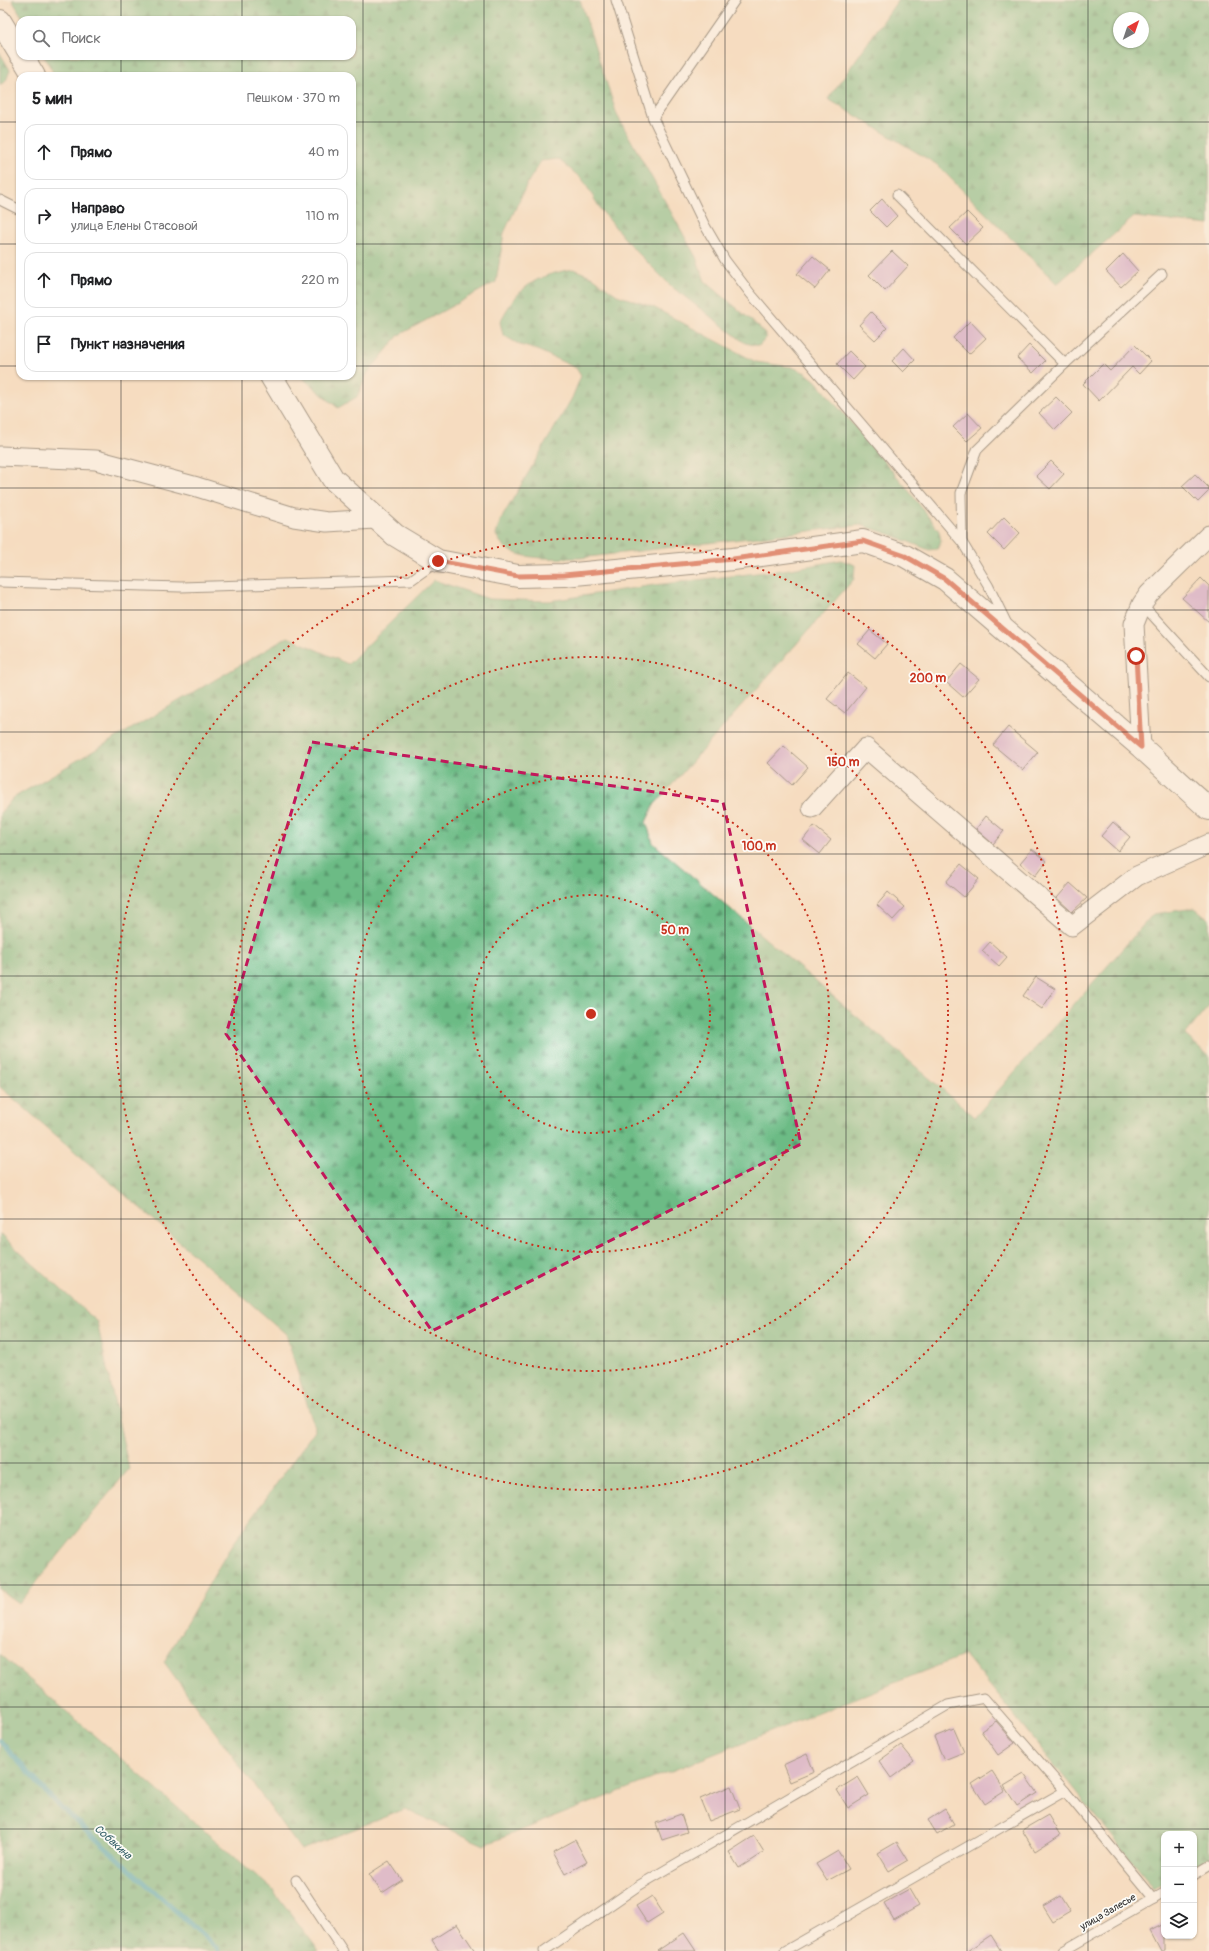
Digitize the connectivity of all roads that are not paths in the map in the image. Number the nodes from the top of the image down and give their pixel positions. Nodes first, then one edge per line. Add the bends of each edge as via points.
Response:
1 (616, 0) edge
2 (735, 0) edge
3 (0, 21) edge
4 (16, 47) edge
5 (24, 60) edge
6 (32, 72) edge
7 (653, 118) junction
8 (897, 195) dead end
9 (0, 200) edge
10 (16, 208) edge
11 (1162, 274) dead end
12 (1065, 364) junction
13 (273, 380) edge
14 (0, 456) edge
15 (376, 519) junction
16 (1209, 535) edge
17 (962, 542) junction
18 (438, 561) junction
19 (0, 582) edge
20 (1142, 604) junction
21 (1014, 637) junction
22 (1209, 677) edge
23 (1141, 747) junction
24 (812, 808) dead end
25 (1209, 809) edge
26 (1209, 844) edge
27 (1065, 1791) junction
28 (1209, 1866) edge
29 (1197, 1873) edge
30 (296, 1880) dead end
31 (1161, 1895) edge
32 (1154, 1899) junction
33 (343, 1951) edge
34 (544, 1951) edge
35 (785, 1951) edge
36 (1063, 1951) edge

1 - 7 lane
2 - 7 lane
3 - 4 main road
5 - 6 main road
7 - 17 lane via 704,224 725,260 750,293
8 - 12 lane
9 - 10 lane
11 - 12 lane
12 - 17 lane via 977,450 961,493
13 - 15 main road via 333,479
14 - 15 street via 96,460 294,517 327,522
15 - 18 main road via 407,544
16 - 20 street
17 - 21 lane via 988,585
18 - 19 lane via 411,580 181,587
18 - 21 main road via 518,576 564,575 733,559 863,541 905,556 945,579
20 - 22 lane
20 - 23 street via 1134,624
21 - 23 main road
23 - 25 main road
24 - 26 street via 866,748 1072,926 1137,876
27 - 32 lane
27 - 34 lane via 984,1698 948,1705 638,1886
27 - 35 lane
28 - 29 lane
30 - 33 lane
31 - 32 lane, улица Залесье
32 - 36 lane, улица Залесье

